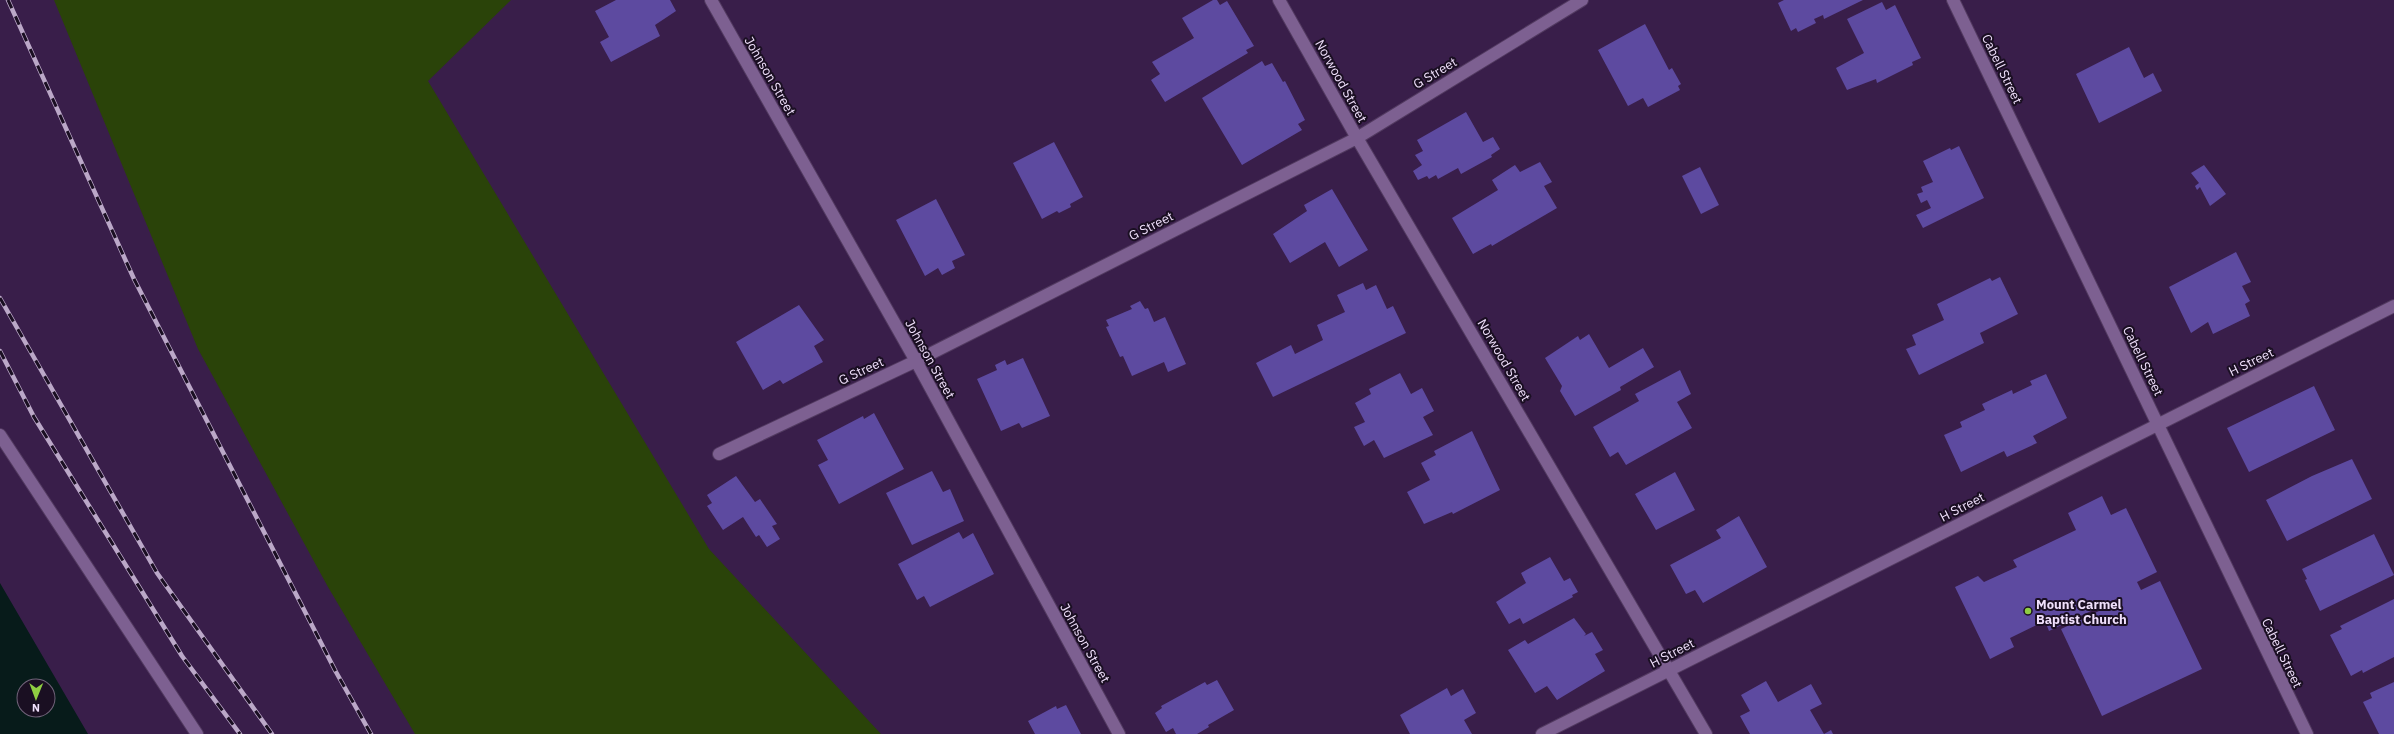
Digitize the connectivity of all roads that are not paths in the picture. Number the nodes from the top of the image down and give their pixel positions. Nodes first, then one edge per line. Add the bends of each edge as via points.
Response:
1 (711, 0) edge
2 (1279, 0) edge
3 (1582, 0) edge
4 (1953, 0) edge
5 (1356, 138) junction
6 (2394, 306) edge
7 (916, 361) junction
8 (2158, 424) junction
9 (0, 435) edge
10 (719, 454) dead end
11 (1669, 670) junction
12 (197, 734) edge
13 (1119, 734) edge
14 (1542, 734) edge
15 (1706, 734) edge
16 (2306, 734) edge

1 - 7 street, Johnson Street
2 - 5 street, Norwood Street
3 - 5 street, G Street
4 - 8 street, Cabell Street
5 - 7 street, G Street
5 - 11 street, Norwood Street
6 - 8 street, H Street
7 - 10 street, G Street
7 - 13 street, Johnson Street
8 - 11 street, H Street
8 - 16 street, Cabell Street
9 - 12 street
11 - 14 street, H Street
11 - 15 street, Norwood Street

